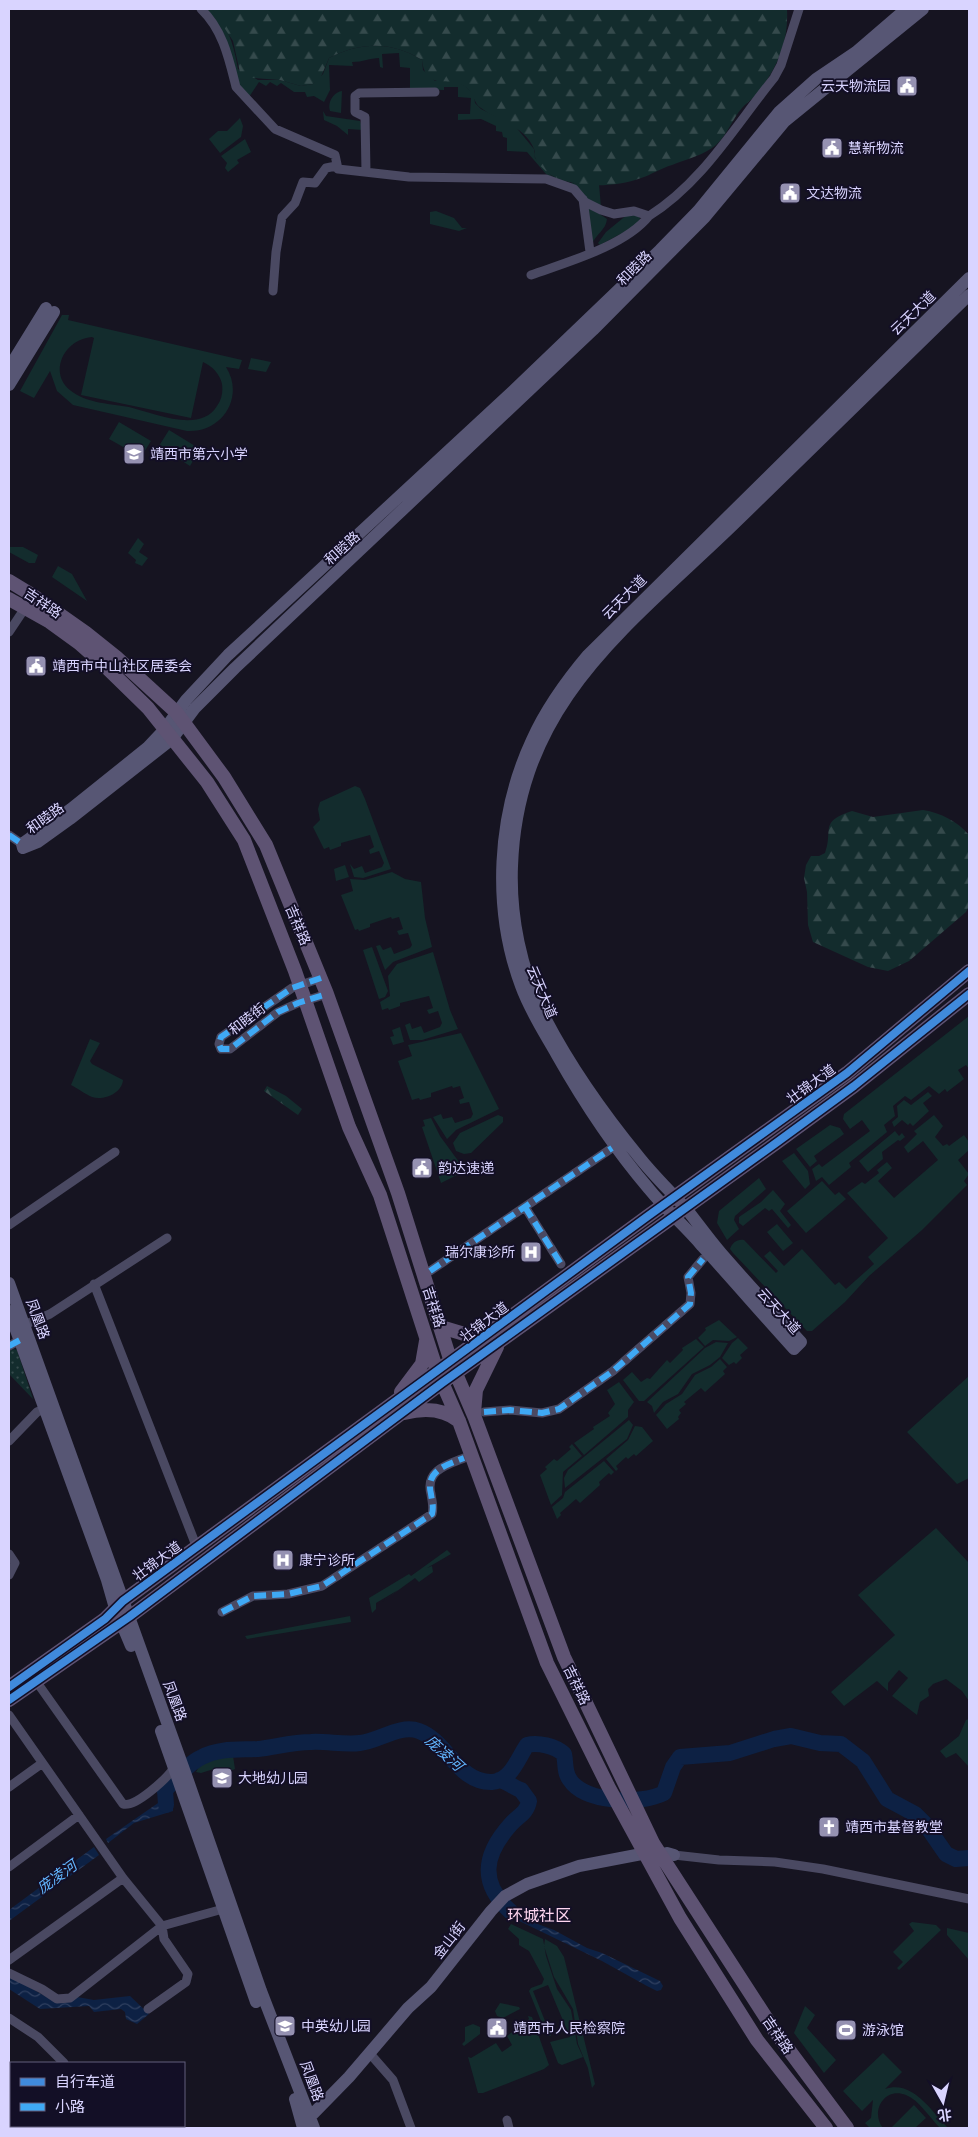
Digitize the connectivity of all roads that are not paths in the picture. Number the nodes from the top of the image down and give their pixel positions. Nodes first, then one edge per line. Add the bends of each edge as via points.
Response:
1 (201, 9) edge
2 (799, 9) edge
3 (906, 9) edge
4 (923, 9) edge
5 (435, 92) dead end
6 (336, 166) junction
7 (366, 172) junction
8 (583, 199) junction
9 (649, 216) junction
10 (590, 252) junction
11 (531, 275) dead end
12 (969, 278) edge
13 (273, 291) dead end
14 (969, 295) edge
15 (9, 368) edge
16 (9, 385) edge
17 (9, 583) edge
18 (9, 599) edge
19 (38, 599) junction
20 (28, 610) junction
21 (9, 632) edge
22 (180, 717) junction
23 (168, 734) junction
24 (9, 835) edge
25 (22, 844) joint
26 (969, 971) edge
27 (321, 978) junction
28 (300, 984) junction
29 (327, 994) junction
30 (969, 994) edge
31 (305, 1001) junction
32 (349, 1060) junction
33 (328, 1067) junction
34 (612, 1148) dead end
35 (115, 1152) dead end
36 (675, 1197) junction
37 (663, 1205) junction
38 (525, 1207) junction
39 (679, 1212) junction
40 (9, 1225) edge
41 (167, 1238) dead end
42 (703, 1259) dead end
43 (561, 1264) dead end
44 (430, 1271) dead end
45 (9, 1283) edge
46 (94, 1284) junction
47 (9, 1311) edge
48 (24, 1325) junction
49 (441, 1328) junction
50 (497, 1335) junction
51 (426, 1338) junction
52 (14, 1343) edge
53 (454, 1367) junction
54 (440, 1377) junction
55 (396, 1409) junction
56 (44, 1410) junction
57 (479, 1415) junction
58 (459, 1421) junction
59 (9, 1441) edge
60 (464, 1458) dead end
61 (197, 1548) junction
62 (9, 1554) edge
63 (9, 1574) edge
64 (119, 1604) junction
65 (222, 1612) dead end
66 (125, 1620) junction
67 (36, 1681) junction
68 (9, 1687) edge
69 (9, 1700) edge
70 (9, 1715) edge
71 (42, 1764) junction
72 (179, 1774) junction
73 (9, 1787) edge
74 (79, 1815) junction
75 (633, 1818) junction
76 (665, 1854) junction
77 (644, 1855) junction
78 (9, 1867) edge
79 (123, 1878) junction
80 (969, 1899) edge
81 (502, 1902) junction
82 (223, 1909) junction
83 (162, 1926) junction
84 (9, 1960) edge
85 (9, 1973) edge
86 (148, 2009) dead end
87 (9, 2018) edge
88 (9, 2024) edge
89 (372, 2056) junction
90 (56, 2062) edge
91 (63, 2062) edge
92 (798, 2064) junction
93 (784, 2075) junction
94 (836, 2116) junction
95 (307, 2126) edge
96 (411, 2128) edge
97 (825, 2128) edge
98 (847, 2128) edge

1 - 6 street via 224,44 240,94 256,106 275,129 335,155
2 - 9 street via 774,78 700,172 673,199
3 - 22 main road, 和睦路 via 779,112 698,210 660,250 513,392 228,655
4 - 22 main road, 和睦路 via 785,121 705,217 594,330
5 - 7 street via 356,94 354,112 365,117
6 - 7 street via 341,170
6 - 13 street via 326,168 315,183 303,182 296,203 282,217
7 - 8 street via 409,177 539,178 574,189
8 - 9 street via 614,214 634,211
8 - 10 street
9 - 10 street via 627,236
10 - 11 street
12 - 37 main road, 云天大道 via 588,655 552,703 525,755 506,823 502,869 504,913 520,984 537,1023 574,1084
14 - 36 main road, 云天大道 via 620,633 564,700 530,766 517,819 512,877 515,917 528,976 544,1016 595,1099 637,1155
15 - 16 main road via 50,310
17 - 19 main road, 吉祥路
18 - 20 main road, 吉祥路
19 - 20 main road
19 - 22 main road, 吉祥路 via 116,656
20 - 21 street
20 - 23 main road, 吉祥路 via 58,628 105,666 148,708
22 - 23 main road, 和睦路
22 - 27 main road, 吉祥路 via 224,777 266,845
23 - 25 main road, 和睦路
23 - 28 main road, 吉祥路 via 207,782 244,840
24 - 25 street
26 - 36 main road, 壮锦大道 via 847,1073
27 - 28 street, 和睦街
27 - 29 main road, 吉祥路
28 - 31 main road, 吉祥路
28 - 31 street, 和睦街 via 221,1037 221,1049 230,1049 278,1012
29 - 31 street, 和睦街
29 - 32 main road, 吉祥路
30 - 39 main road, 壮锦大道 via 847,1091
31 - 33 main road, 吉祥路
32 - 33 main road
32 - 49 main road, 吉祥路 via 398,1192
33 - 51 main road, 吉祥路 via 349,1127 380,1195
34 - 38 street
35 - 40 street
36 - 37 main road, 壮锦大道
36 - 39 main road, 云天大道
37 - 39 main road, 云天大道
37 - 50 main road, 壮锦大道
38 - 43 street
38 - 44 street
39 - 39 main road, 云天大道 via 794,1349 801,1342
39 - 50 main road, 壮锦大道
41 - 46 street
42 - 57 street via 688,1277 690,1304 613,1371 559,1409 542,1414 510,1410
45 - 48 main road, 凤凰路
46 - 48 street via 50,1314
46 - 61 street
47 - 52 main road, 凤凰路
48 - 64 main road, 凤凰路
49 - 50 main road via 471,1336
49 - 53 main road, 吉祥路
50 - 53 main road, 壮锦大道
50 - 57 main road via 476,1390 473,1406
51 - 54 main road, 吉祥路
51 - 55 main road via 422,1364
52 - 56 main road, 凤凰路
53 - 54 main road, 壮锦大道
53 - 57 main road, 吉祥路
54 - 55 main road, 壮锦大道
54 - 58 main road, 吉祥路
55 - 58 main road via 435,1410
55 - 61 main road, 壮锦大道
55 - 66 main road, 壮锦大道
56 - 59 street via 37,1412
56 - 64 main road, 凤凰路
57 - 75 main road, 吉祥路 via 564,1657 624,1782
58 - 75 main road, 吉祥路 via 547,1663 608,1786
60 - 65 street via 435,1472 430,1478 432,1514 322,1586 288,1594 253,1596
61 - 64 main road, 壮锦大道
62 - 63 street via 16,1563
64 - 66 main road, 凤凰路
64 - 68 main road, 壮锦大道 via 105,1619
66 - 67 main road, 壮锦大道
66 - 72 main road, 凤凰路
67 - 69 main road, 壮锦大道
67 - 72 street via 122,1804 132,1804 164,1780
70 - 71 street
71 - 73 street
71 - 74 street
72 - 82 main road, 凤凰路
72 - 95 main road, 凤凰路 via 261,1991
74 - 78 street
74 - 79 street
75 - 76 main road, 吉祥路
75 - 77 main road, 吉祥路
76 - 77 main road, 金山街
76 - 80 street via 823,1869
76 - 92 main road, 吉祥路
77 - 81 main road, 金山街 via 594,1862 557,1872 527,1884
77 - 93 main road, 吉祥路 via 757,2040
79 - 83 street
79 - 84 street
81 - 89 main road, 金山街 via 449,1972
81 - 95 main road, 金山街
82 - 83 street
82 - 95 main road, 凤凰路 via 246,1977
83 - 85 street via 70,1998 57,1999 42,1988
83 - 86 street via 164,1939 188,1978
87 - 91 street via 38,2037
88 - 90 street via 34,2040
89 - 95 main road, 金山街
89 - 96 street via 393,2080
92 - 93 main road
92 - 94 main road, 吉祥路
93 - 97 main road, 吉祥路
94 - 97 main road
94 - 98 main road, 吉祥路

